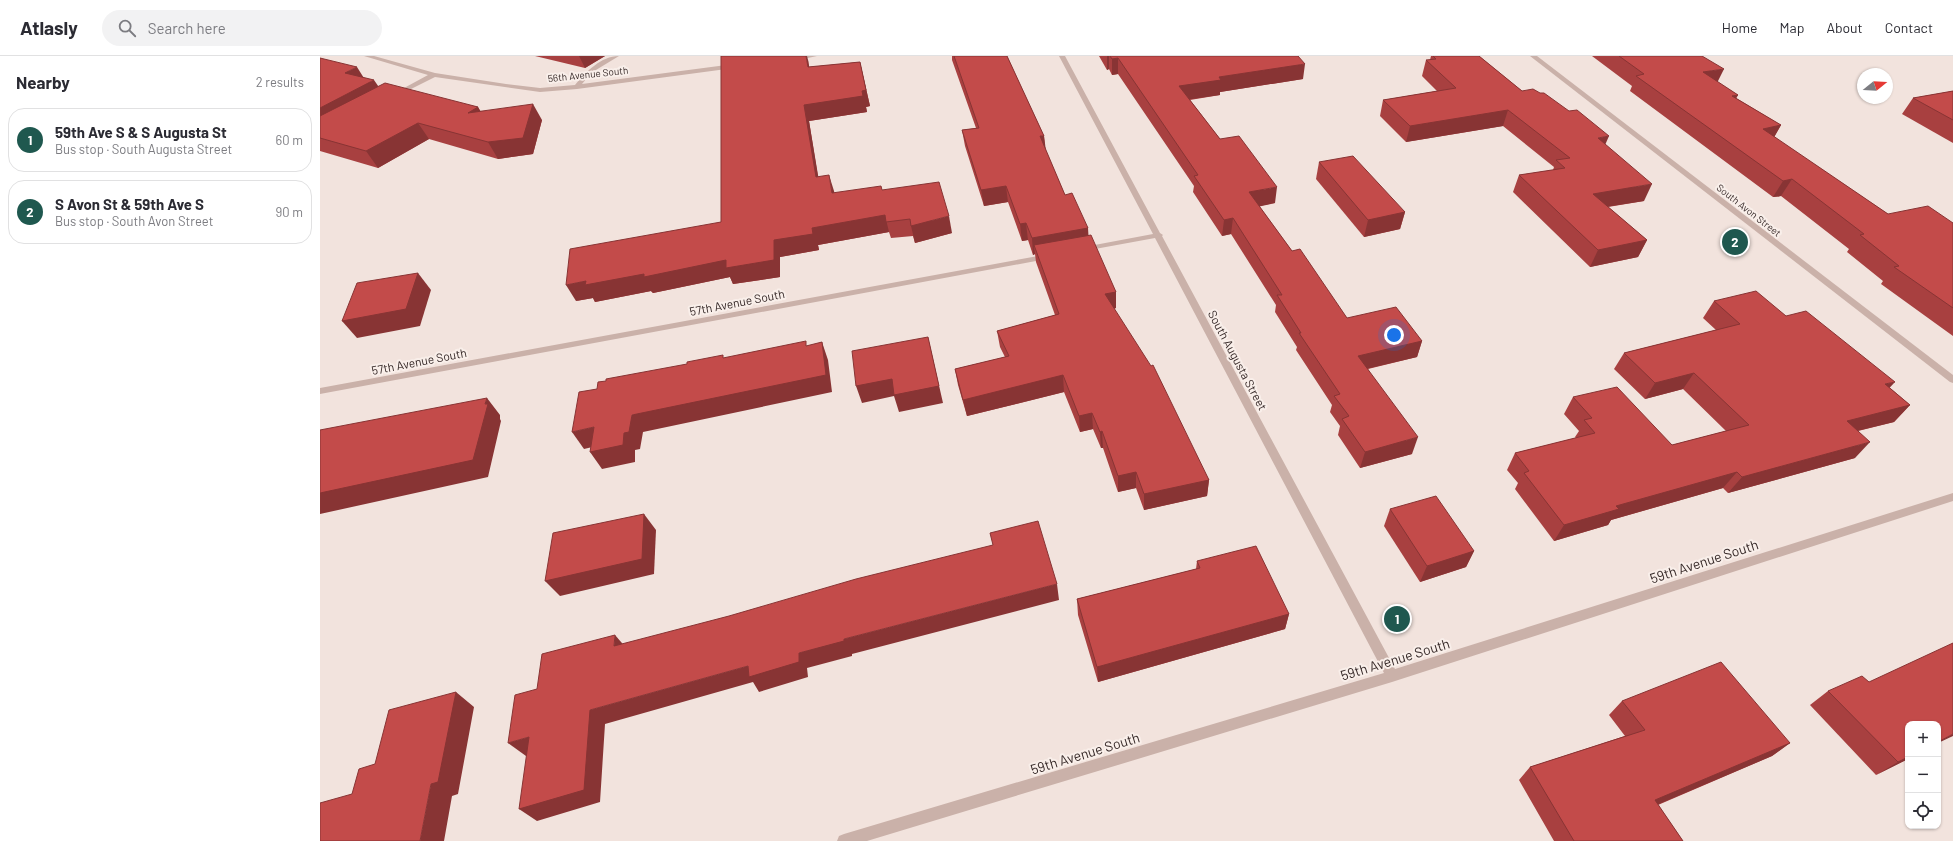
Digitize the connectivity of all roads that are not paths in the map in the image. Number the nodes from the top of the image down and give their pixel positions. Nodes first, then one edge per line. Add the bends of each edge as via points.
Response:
1 (367, 56) edge
2 (616, 56) edge
3 (814, 56) edge
4 (1062, 56) edge
5 (1533, 56) edge
6 (783, 60) edge
7 (745, 65) edge
8 (434, 75) junction
9 (576, 87) junction
10 (387, 100) edge
11 (1159, 235) junction
12 (1074, 251) edge
13 (1058, 254) edge
14 (1953, 380) edge
15 (320, 391) edge
16 (1953, 497) edge
17 (1392, 676) junction
18 (844, 841) edge

1 - 8 street, 56th Avenue South
2 - 9 street via 589,72
3 - 6 street
4 - 11 street, South Augusta Street
5 - 14 street, South Avon Street
7 - 9 street, 56th Avenue South
8 - 9 street, 56th Avenue South via 540,90
8 - 10 street
11 - 12 street
11 - 17 street, South Augusta Street
13 - 15 street, 57th Avenue South
16 - 17 street, 59th Avenue South
17 - 18 street, 59th Avenue South

